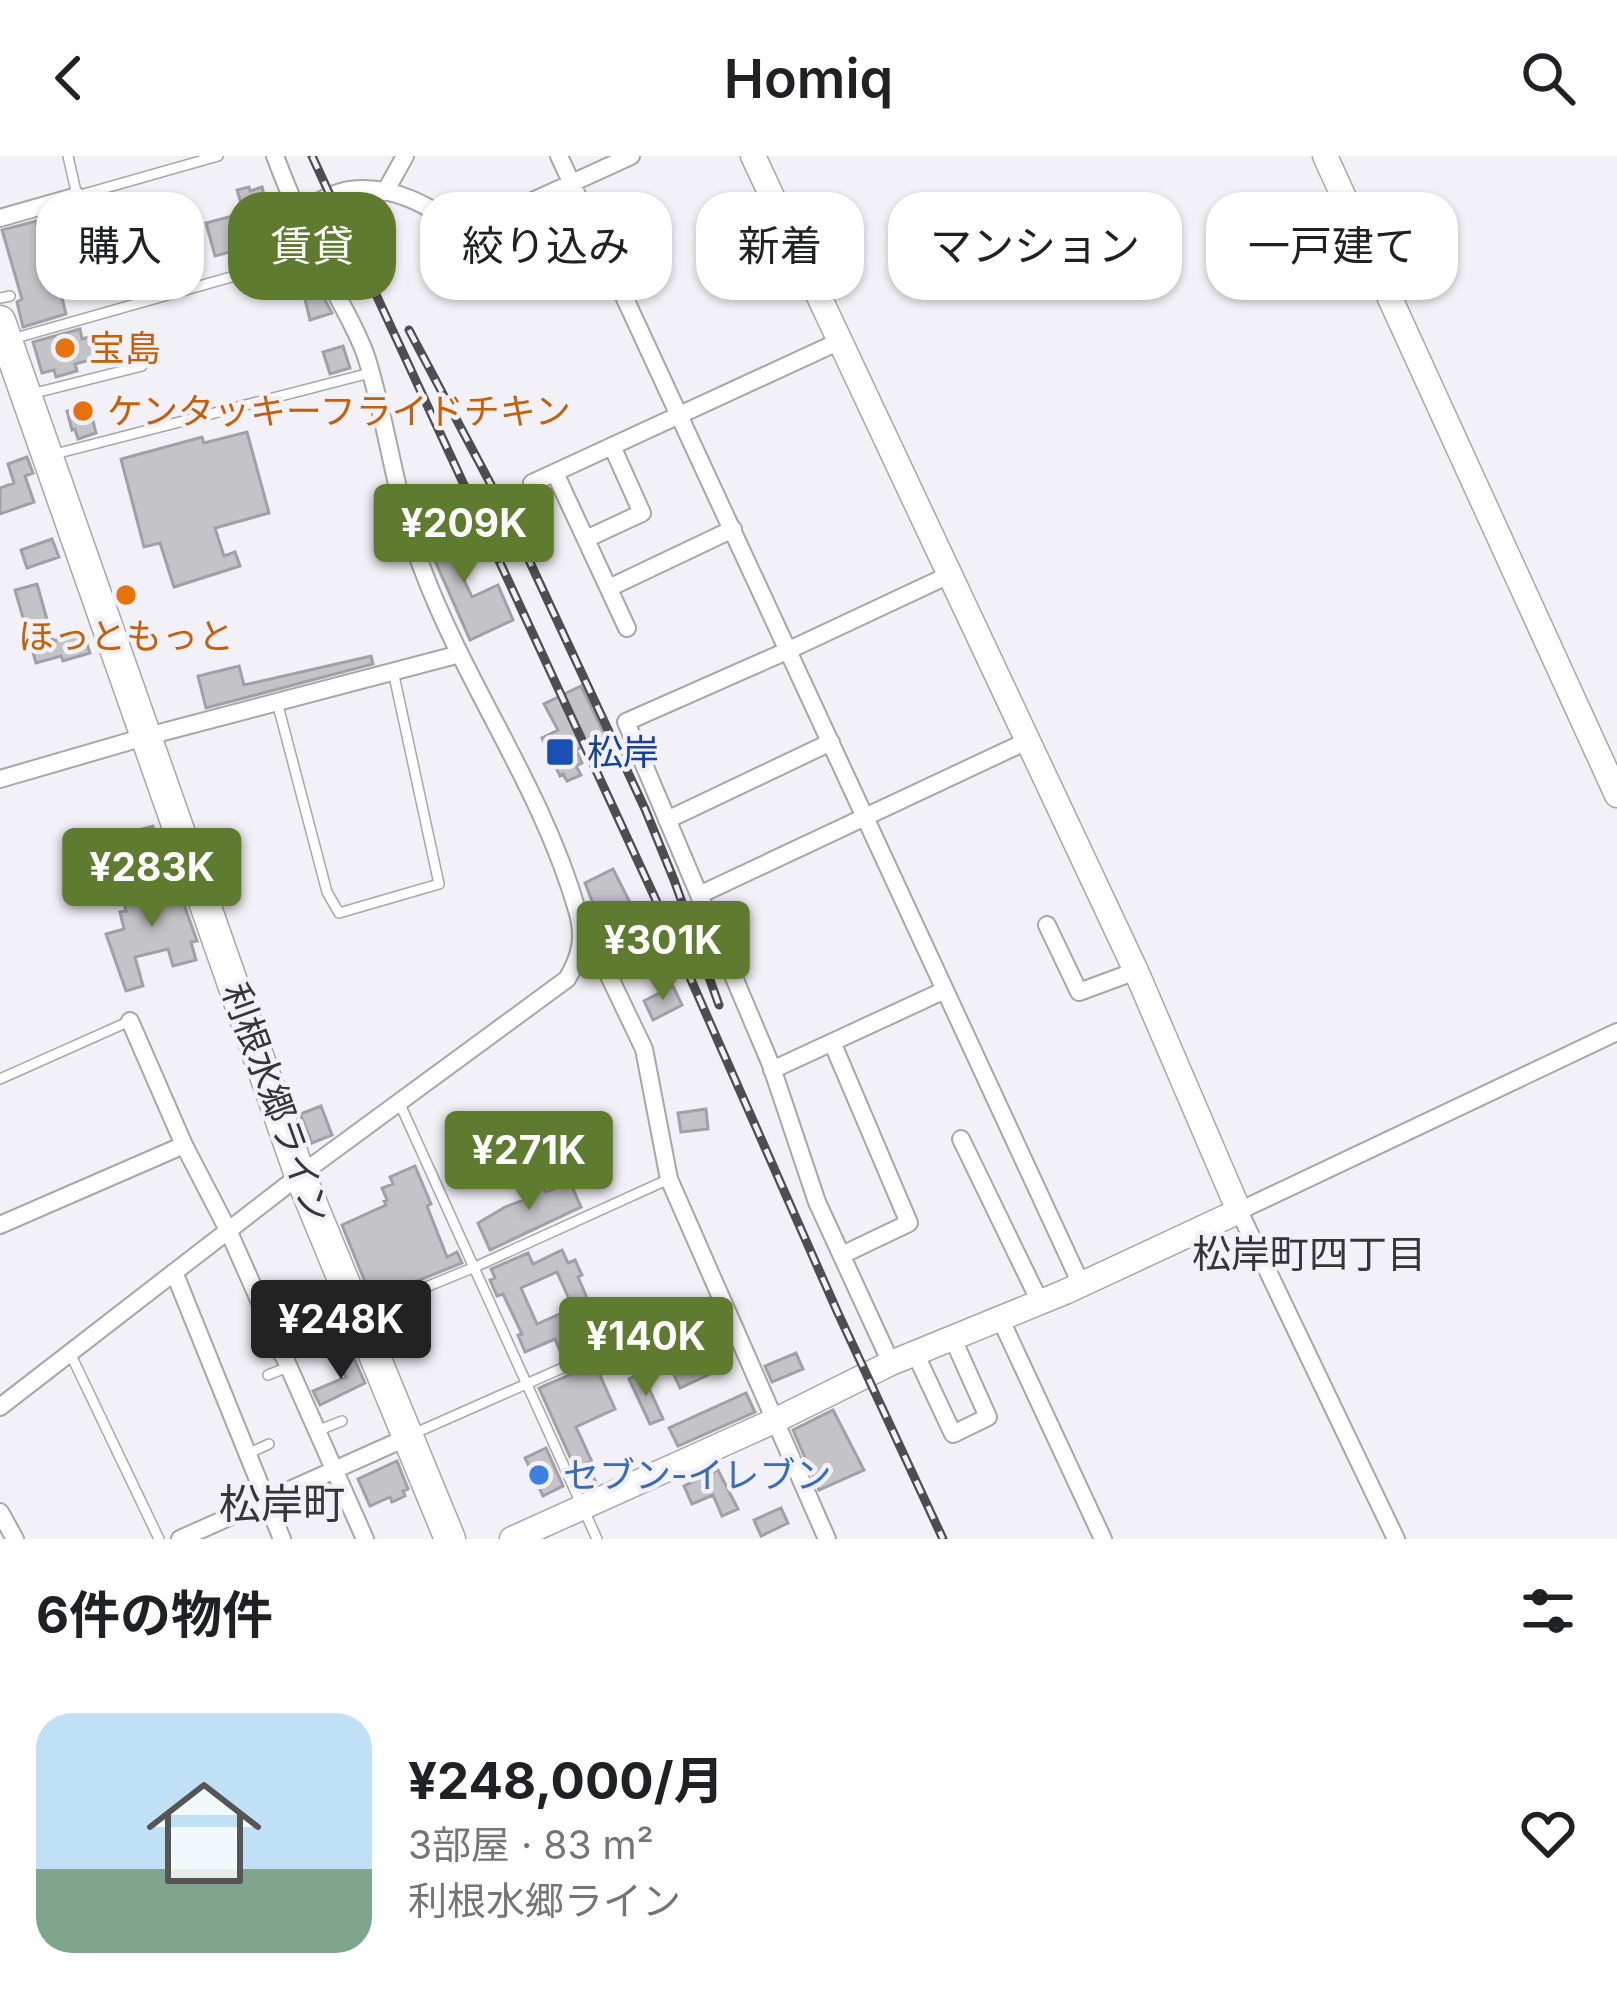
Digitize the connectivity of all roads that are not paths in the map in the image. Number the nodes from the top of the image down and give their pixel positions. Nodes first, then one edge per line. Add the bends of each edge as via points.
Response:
1 (68, 156) edge
2 (218, 156) edge
3 (275, 156) edge
4 (405, 156) edge
5 (560, 156) edge
6 (631, 156) edge
7 (753, 156) edge
8 (1325, 156) edge
9 (572, 183) junction
10 (76, 192) edge
11 (91, 192) edge
12 (288, 192) edge
13 (346, 192) edge
14 (386, 192) joint
15 (396, 193) edge
16 (36, 208) edge
17 (0, 218) edge
18 (228, 270) edge
19 (339, 300) edge
20 (4, 314) edge
21 (840, 341) junction
22 (142, 366) dead end
23 (370, 373) junction
24 (26, 395) junction
25 (680, 414) junction
26 (612, 446) junction
27 (50, 455) junction
28 (555, 473) junction
29 (532, 483) dead end
30 (733, 529) junction
31 (586, 539) junction
32 (949, 575) junction
33 (609, 588) junction
34 (627, 628) dead end
35 (789, 650) junction
36 (460, 653) junction
37 (393, 671) junction
38 (277, 702) junction
39 (148, 736) junction
40 (1027, 740) junction
41 (831, 742) junction
42 (0, 779) edge
43 (1617, 795) edge
44 (865, 816) junction
45 (668, 820) junction
46 (699, 895) junction
47 (1047, 925) dead end
48 (582, 941) junction
49 (1136, 971) junction
50 (945, 990) junction
51 (130, 1022) joint
52 (1617, 1032) edge
53 (832, 1042) junction
54 (772, 1070) junction
55 (0, 1079) edge
56 (399, 1102) junction
57 (962, 1139) dead end
58 (184, 1145) junction
59 (300, 1175) junction
60 (668, 1179) junction
61 (1239, 1211) junction
62 (0, 1225) edge
63 (228, 1230) junction
64 (842, 1255) junction
65 (475, 1268) junction
66 (174, 1272) junction
67 (1081, 1284) junction
68 (721, 1298) junction
69 (1040, 1302) junction
70 (358, 1317) junction
71 (1000, 1318) junction
72 (953, 1339) junction
73 (70, 1353) junction
74 (916, 1355) junction
75 (284, 1360) junction
76 (891, 1363) junction
77 (268, 1375) dead end
78 (527, 1384) junction
79 (0, 1407) edge
80 (341, 1421) dead end
81 (774, 1421) junction
82 (317, 1431) junction
83 (408, 1437) junction
84 (269, 1444) dead end
85 (246, 1454) junction
86 (335, 1468) junction
87 (265, 1500) junction
88 (584, 1508) junction
89 (0, 1511) edge
90 (15, 1539) edge
91 (160, 1539) edge
92 (180, 1539) edge
93 (282, 1539) edge
94 (365, 1539) edge
95 (450, 1539) edge
96 (512, 1539) edge
97 (597, 1539) edge
98 (826, 1539) edge
99 (1103, 1539) edge
100 (1396, 1539) edge

1 - 10 lane
2 - 11 lane
3 - 12 street
4 - 14 street
5 - 9 street
6 - 9 street
7 - 21 street
8 - 43 street
9 - 15 street via 467,232
9 - 25 street
13 - 14 street
16 - 17 street
18 - 20 lane
19 - 23 street
20 - 24 highway, 利根水郷ライン
21 - 25 street
21 - 32 street
22 - 24 lane
23 - 27 lane
23 - 36 street via 421,567
24 - 27 highway, 利根水郷ライン
25 - 26 street
25 - 30 street
26 - 28 street
26 - 31 street via 642,513
27 - 39 highway, 利根水郷ライン via 104,589
28 - 29 street
28 - 31 street
30 - 33 street
30 - 35 street
31 - 33 street
32 - 35 street
32 - 40 street
33 - 34 street
35 - 41 street
35 - 45 street via 626,722
36 - 37 street
36 - 48 street via 527,780
37 - 38 street
37 - 38 lane via 440,884 339,913
38 - 39 street
39 - 42 street
39 - 59 highway, 利根水郷ライン
40 - 44 street
40 - 49 street
41 - 44 street
41 - 45 street
44 - 46 street
44 - 50 street
45 - 46 street
46 - 54 street
47 - 49 street via 1079,992
48 - 56 street via 567,979
48 - 60 street via 598,955 644,1049
49 - 61 street
50 - 53 street
50 - 67 street
51 - 55 lane
51 - 58 street
52 - 61 street
53 - 54 street
53 - 64 street via 909,1223
54 - 64 street
56 - 59 street
56 - 65 lane
57 - 69 street
58 - 62 street
58 - 63 street
59 - 63 street
59 - 70 highway, 利根水郷ライン
60 - 65 lane
60 - 68 street
61 - 67 street
61 - 100 street
63 - 66 street
63 - 75 street
64 - 76 street
65 - 70 lane
65 - 78 lane
66 - 73 street
66 - 85 street
67 - 69 street
68 - 78 lane
68 - 81 street
69 - 71 street
70 - 75 street
70 - 83 highway, 利根水郷ライン
71 - 72 street
71 - 99 street
72 - 74 street
72 - 74 street via 988,1417 953,1434
73 - 79 street
73 - 91 lane
74 - 76 street
75 - 77 lane
75 - 82 street
76 - 81 street
78 - 83 lane
78 - 88 lane
80 - 82 lane
81 - 88 street
81 - 98 street
82 - 86 street
83 - 86 street
83 - 95 highway, 利根水郷ライン
84 - 85 lane
85 - 87 street
86 - 87 street
86 - 94 street
87 - 92 street
87 - 93 street
88 - 96 street
88 - 97 lane
89 - 90 street

